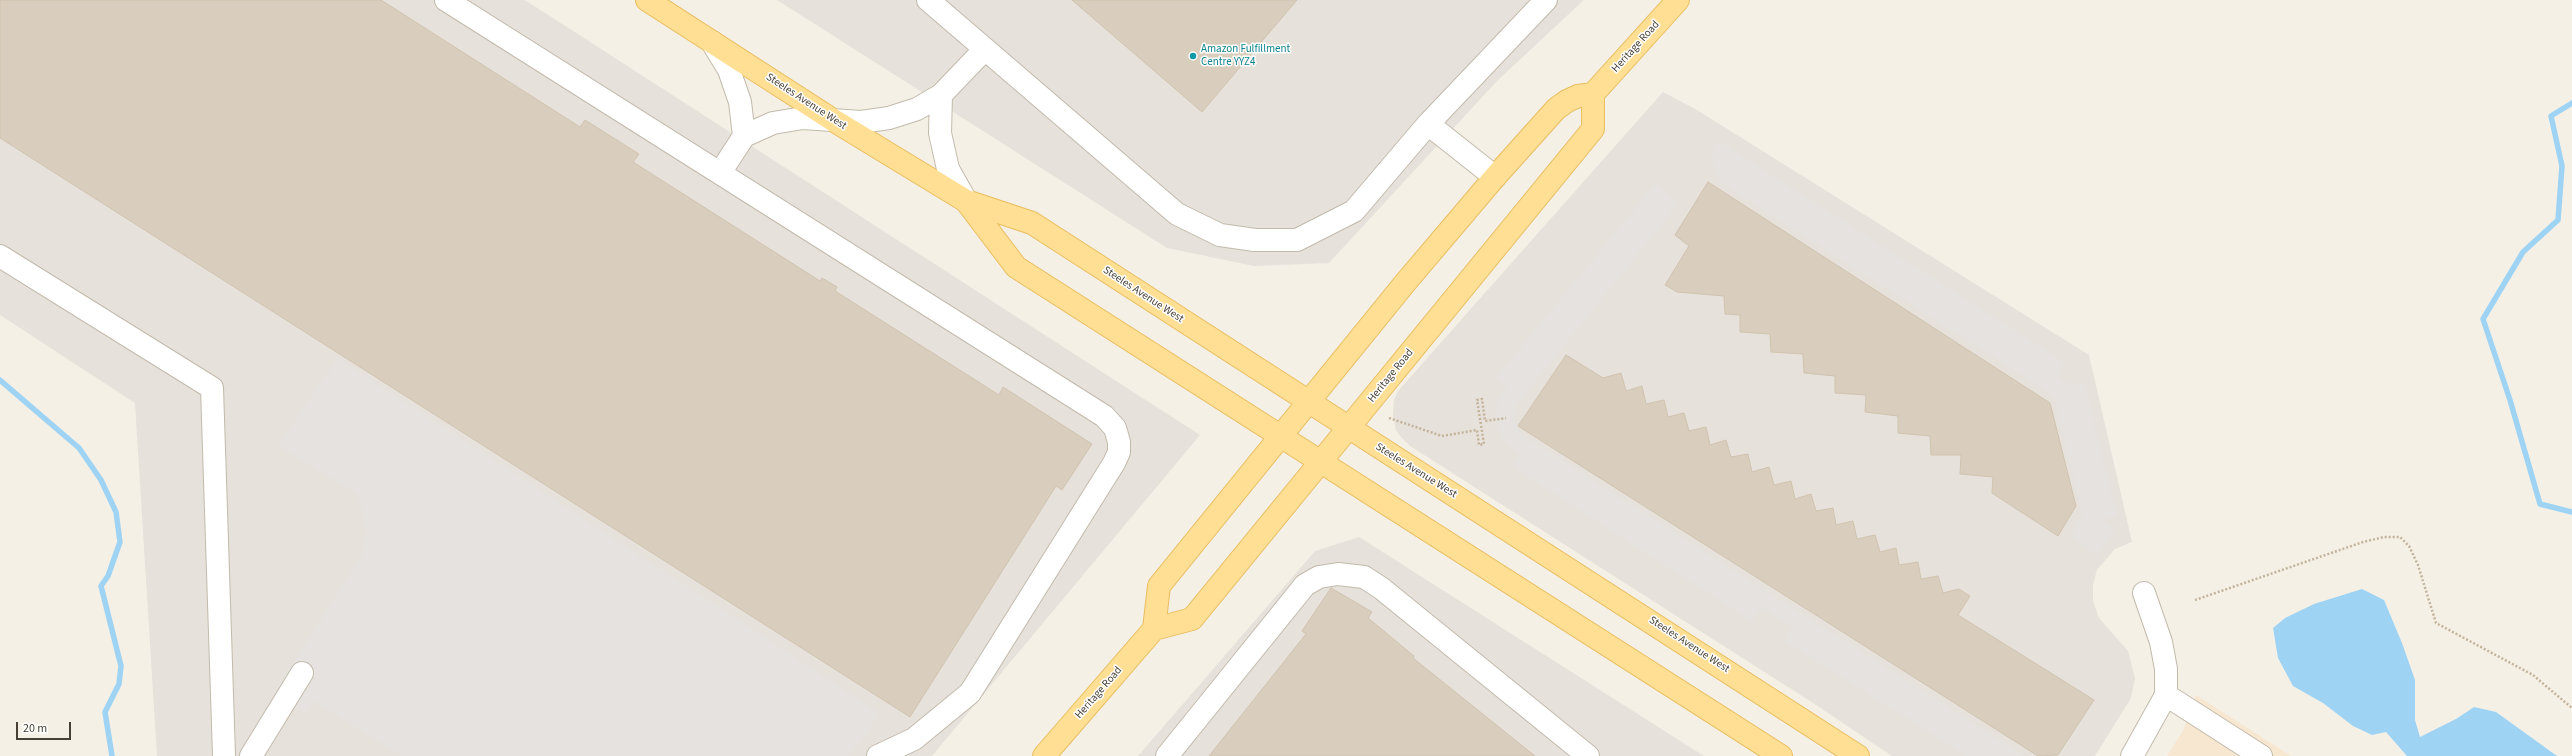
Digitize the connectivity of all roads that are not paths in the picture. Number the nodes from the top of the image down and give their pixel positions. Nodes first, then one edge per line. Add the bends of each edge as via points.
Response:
1 (446, 0) edge
2 (928, 0) edge
3 (1546, 0) edge
4 (1678, 0) edge
5 (649, 1) edge
6 (712, 42) junction
7 (985, 49) junction
8 (1593, 94) junction
9 (942, 95) junction
10 (833, 120) junction
11 (1428, 124) junction
12 (744, 136) junction
13 (720, 173) junction
14 (1495, 177) junction
15 (966, 201) junction
16 (0, 256) edge
17 (1309, 402) junction
18 (1348, 427) junction
19 (1281, 437) junction
20 (1320, 461) junction
21 (2144, 593) dead end
22 (1154, 629) junction
23 (302, 673) dead end
24 (2166, 695) junction
25 (1059, 748) edge
26 (224, 756) edge
27 (251, 756) edge
28 (878, 756) edge
29 (1044, 756) edge
30 (1167, 756) edge
31 (1588, 756) edge
32 (1781, 756) edge
33 (1858, 756) edge
34 (2132, 756) edge
35 (2261, 756) edge

1 - 13 street
2 - 7 street
3 - 11 street
4 - 8 main road, Heritage Road
5 - 6 main road, Steeles Avenue West
6 - 10 main road, Steeles Avenue West
6 - 12 street via 729,70 740,102
7 - 9 street
7 - 11 street via 1177,214 1220,234 1255,240 1297,240 1354,211
8 - 14 main road via 1572,98 1556,109
8 - 18 main road, Heritage Road via 1593,129
9 - 10 street via 917,109 890,118 862,122
9 - 15 street via 940,133 948,169
10 - 12 street via 803,118 773,123
10 - 15 main road, Steeles Avenue West
11 - 14 street
12 - 13 street
13 - 28 street via 1104,416 1118,434 1119,452 1114,463 970,693 914,739
14 - 17 main road
15 - 17 main road, Steeles Avenue West via 1032,223
15 - 19 main road, Steeles Avenue West via 1016,267
16 - 26 street via 212,388
17 - 18 main road, Steeles Avenue West
17 - 19 main road
18 - 20 main road, Heritage Road
18 - 33 main road, Steeles Avenue West
19 - 20 main road, Steeles Avenue West
19 - 22 main road via 1159,586
20 - 22 main road, Heritage Road via 1192,619
20 - 32 main road, Steeles Avenue West
21 - 24 street via 2166,669
22 - 25 main road, Heritage Road
23 - 27 street
24 - 34 street
24 - 35 street
25 - 29 main road, Heritage Road
30 - 31 street via 1305,585 1320,577 1338,574 1364,577 1381,588

